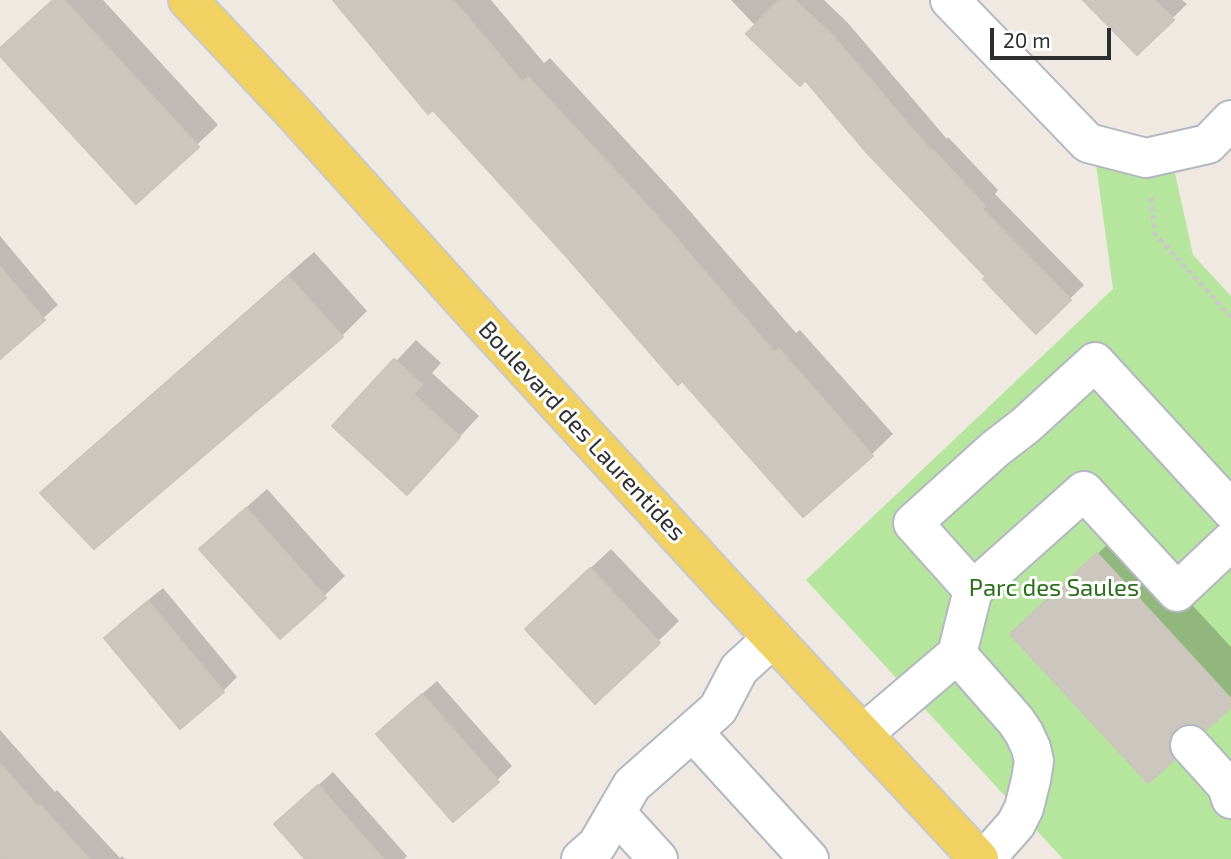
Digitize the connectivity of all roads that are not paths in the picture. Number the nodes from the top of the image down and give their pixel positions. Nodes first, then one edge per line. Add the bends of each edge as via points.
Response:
1 (188, 0) edge
2 (950, 0) edge
3 (1231, 120) edge
4 (1231, 510) edge
5 (1231, 541) edge
6 (973, 590) junction
7 (773, 638) junction
8 (957, 654) junction
9 (693, 732) junction
10 (863, 734) junction
11 (1189, 745) dead end
12 (1231, 799) edge
13 (616, 813) junction
14 (581, 859) edge
15 (658, 859) edge
16 (809, 859) edge
17 (979, 859) edge
18 (985, 859) edge

1 - 7 main road, Boulevard des Laurentides
2 - 3 street via 1088,143 1146,158 1208,144
4 - 6 street via 1095,362 913,523
5 - 6 street via 1177,592 1084,491
6 - 8 street
7 - 9 street via 739,670 718,709
7 - 10 main road, Boulevard des Laurentides
8 - 10 street
8 - 18 street via 1016,721 1034,761 1016,824
9 - 13 street via 632,785
9 - 16 street
10 - 17 main road, Boulevard des Laurentides
11 - 12 street via 1227,786
13 - 14 street via 597,845
13 - 15 street

